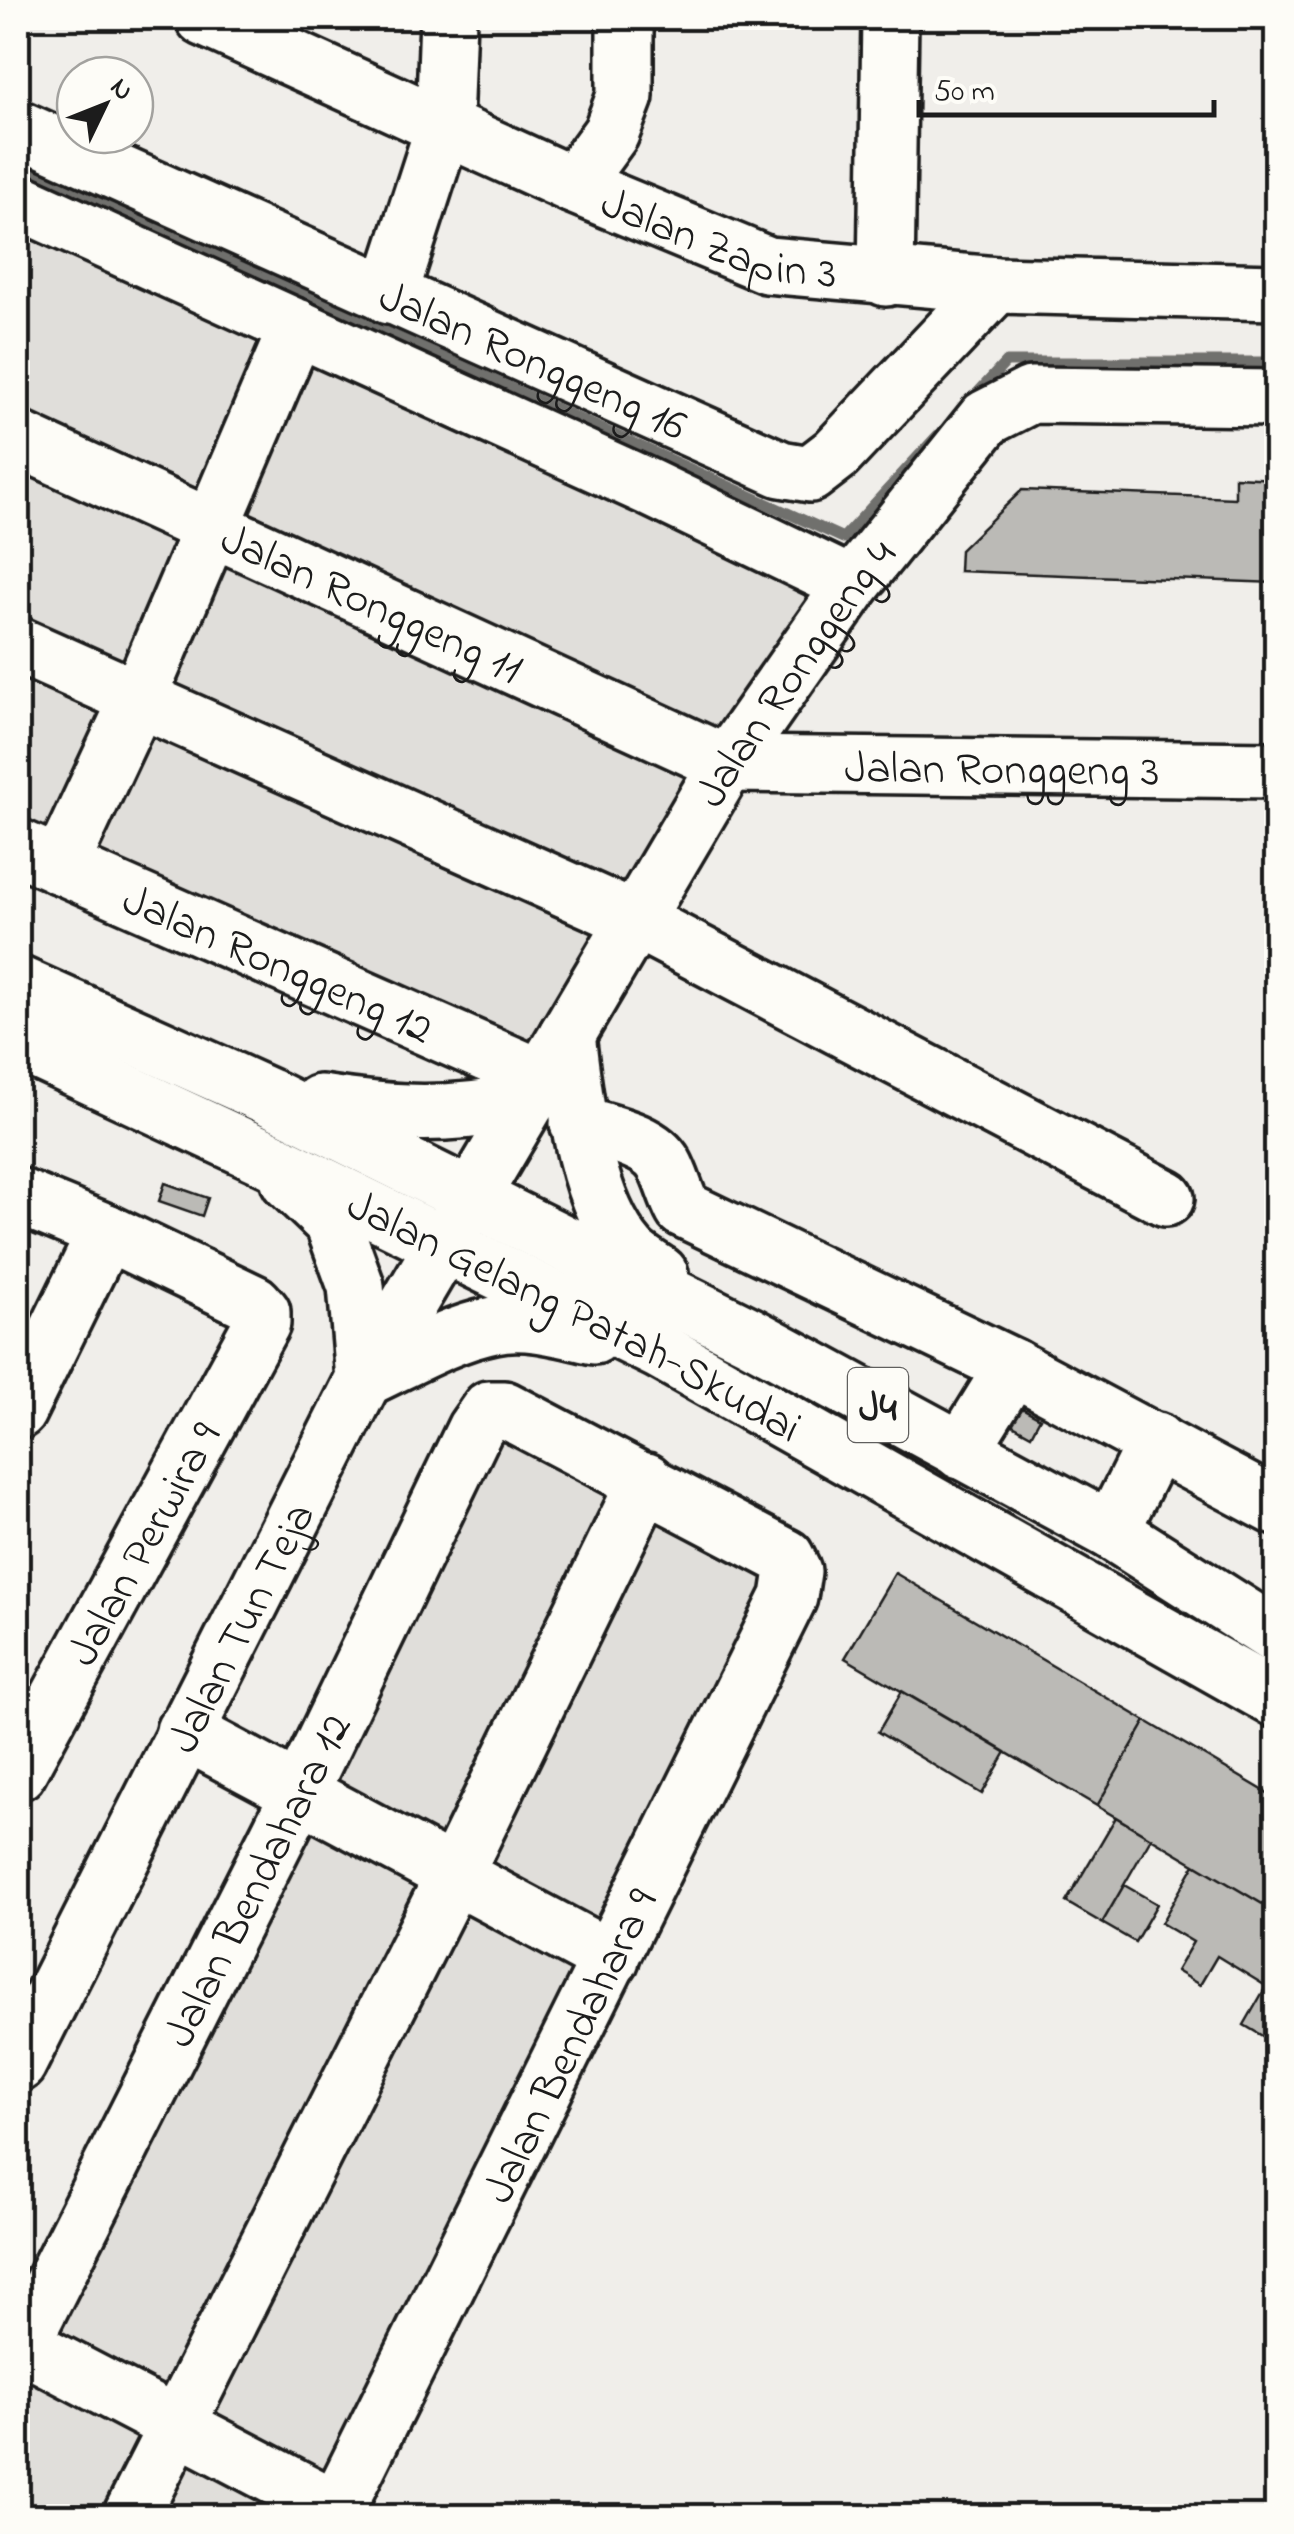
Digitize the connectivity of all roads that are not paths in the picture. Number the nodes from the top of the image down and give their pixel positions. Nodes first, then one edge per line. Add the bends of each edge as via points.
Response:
1 (204, 18) edge
2 (448, 18) edge
3 (625, 18) edge
4 (890, 18) edge
5 (258, 30) edge
6 (444, 126) junction
7 (18, 128) edge
8 (573, 185) junction
9 (18, 201) edge
10 (886, 278) junction
11 (996, 285) junction
12 (1276, 292) edge
13 (389, 296) junction
14 (298, 328) junction
15 (1276, 398) edge
16 (18, 438) edge
17 (210, 526) junction
18 (852, 585) junction
19 (18, 645) edge
20 (138, 699) junction
21 (727, 764) junction
22 (1276, 770) edge
23 (39, 857) edge
24 (635, 920) junction
25 (18, 984) edge
26 (18, 1042) edge
27 (546, 1071) junction
28 (267, 1096) junction
29 (578, 1123) junction
30 (262, 1155) junction
31 (472, 1195) junction
32 (18, 1196) edge
33 (1166, 1198) dead end
34 (106, 1232) junction
35 (444, 1243) junction
36 (749, 1335) junction
37 (660, 1351) junction
38 (1013, 1367) junction
39 (364, 1379) junction
40 (18, 1411) edge
41 (1156, 1441) junction
42 (961, 1451) junction
43 (646, 1482) junction
44 (1276, 1507) edge
45 (1111, 1531) junction
46 (1276, 1636) edge
47 (1276, 1699) edge
48 (184, 1731) junction
49 (18, 1772) edge
50 (299, 1794) junction
51 (454, 1875) junction
52 (612, 1959) junction
53 (18, 2064) edge
54 (19, 2348) edge
55 (177, 2425) junction
56 (335, 2512) edge
57 (131, 2516) edge

1 - 5 street, Jalan Zapin 3
2 - 6 street
3 - 8 street via 624,96 611,133
4 - 10 street
5 - 6 street, Jalan Zapin 3
6 - 8 street, Jalan Zapin 3
6 - 13 street
7 - 13 street, Jalan Ronggeng 16
8 - 10 street, Jalan Zapin 3 via 767,265
9 - 14 street, Jalan Ronggeng 16
10 - 11 street, Jalan Zapin 3
11 - 12 street, Jalan Zapin 3
11 - 13 street, Jalan Ronggeng 16 via 810,474 782,469
14 - 17 street
14 - 18 street, Jalan Ronggeng 16
15 - 18 street, Jalan Ronggeng 4 via 1032,396 986,418
16 - 17 street, Jalan Ronggeng 11
17 - 20 street
17 - 21 street, Jalan Ronggeng 11
18 - 21 street, Jalan Ronggeng 4
19 - 20 street
20 - 23 street
20 - 24 street
21 - 22 street, Jalan Ronggeng 3
21 - 24 street, Jalan Ronggeng 4
23 - 27 street, Jalan Ronggeng 12
24 - 27 street, Jalan Ronggeng 4
24 - 33 street
25 - 28 street, Jalan Gelang Patah-Skudai / J4
26 - 30 street, Jalan Gelang Patah-Skudai / J4
27 - 28 street via 458,1112 390,1114
27 - 29 street
27 - 31 street, Jalan Ronggeng 4
28 - 31 street, Jalan Gelang Patah-Skudai / J4
29 - 36 street via 605,1214 630,1252
29 - 38 street via 655,1152 683,1208
30 - 35 street, Jalan Gelang Patah-Skudai / J4
30 - 39 street via 333,1223 356,1286
31 - 35 street, Jalan Tun Teja
31 - 36 street, Jalan Gelang Patah-Skudai / J4
32 - 34 street
34 - 40 street
34 - 49 street, Jalan Perwira 9 via 254,1303 262,1323
35 - 37 street, Jalan Gelang Patah-Skudai / J4
35 - 39 street, Jalan Tun Teja
36 - 42 street, Jalan Gelang Patah-Skudai / J4
37 - 39 street via 548,1326 496,1324
37 - 47 street, Jalan Gelang Patah-Skudai / J4
38 - 41 street
38 - 42 street
39 - 48 street, Jalan Tun Teja
41 - 44 street
41 - 45 street
42 - 45 street, Jalan Gelang Patah-Skudai / J4
43 - 50 street, Jalan Bendahara 12 via 504,1409 490,1409
43 - 51 street
43 - 52 street, Jalan Bendahara 9 via 786,1557 794,1571 789,1597
45 - 46 street, Jalan Gelang Patah-Skudai / J4
48 - 50 street
48 - 53 street, Jalan Tun Teja
50 - 51 street
50 - 54 street, Jalan Bendahara 12
51 - 52 street
51 - 55 street
52 - 56 street, Jalan Bendahara 9
54 - 55 street
55 - 56 street
55 - 57 street

